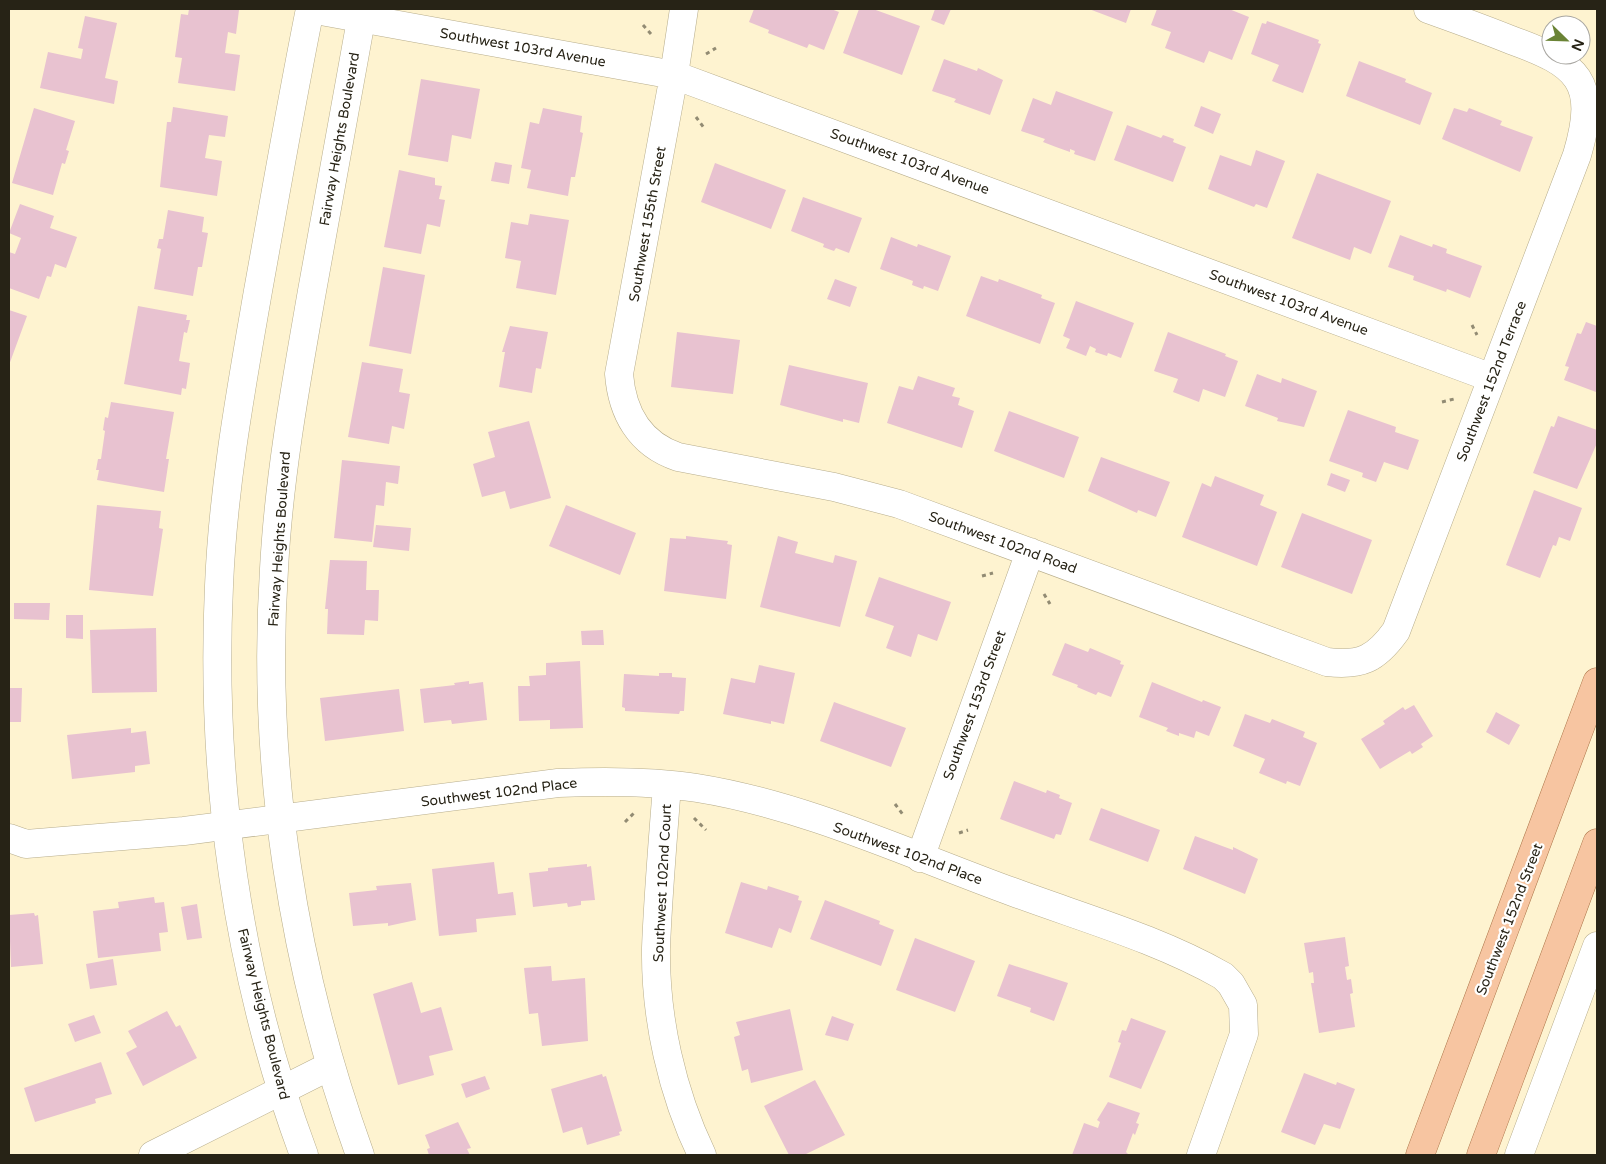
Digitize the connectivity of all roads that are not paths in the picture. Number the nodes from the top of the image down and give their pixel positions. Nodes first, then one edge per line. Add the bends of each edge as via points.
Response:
1 (310, 9) edge
2 (684, 9) edge
3 (1428, 9) edge
4 (362, 13) edge
5 (674, 75) junction
6 (1492, 378) junction
7 (641, 434) joint
8 (1030, 552) junction
9 (1362, 662) joint
10 (1597, 682) edge
11 (667, 785) junction
12 (282, 819) junction
13 (226, 826) junction
14 (9, 838) edge
15 (1597, 843) edge
16 (920, 858) junction
17 (1597, 946) edge
18 (330, 1066) junction
19 (282, 1090) junction
20 (153, 1155) edge
21 (304, 1155) edge
22 (360, 1155) edge
23 (702, 1155) edge
24 (1201, 1155) edge
25 (1420, 1155) edge
26 (1481, 1155) edge
27 (1519, 1155) edge

1 - 4 street, Southwest 103rd Avenue
1 - 13 street, Fairway Heights Boulevard via 228,471 219,587 218,682
2 - 5 street, Southwest 155th Street
3 - 6 street, Southwest 152nd Terrace via 1550,55 1571,69 1581,85 1587,117 1577,155
4 - 5 street, Southwest 103rd Avenue
4 - 12 street, Fairway Heights Boulevard via 292,404 276,540 271,620 273,726
5 - 6 street, Southwest 103rd Avenue
5 - 7 street, Southwest 155th Street via 619,374 626,411
6 - 9 street, Southwest 152nd Terrace via 1396,631 1377,654
7 - 8 street, Southwest 102nd Road via 657,448 678,457 825,485 890,502
8 - 9 street, Southwest 102nd Road via 1327,662
8 - 16 street, Southwest 153rd Street
10 - 25 main road, Southwest 152nd Street
11 - 12 street, Southwest 102nd Place via 596,781 558,783
11 - 16 street, Southwest 102nd Place via 772,805
11 - 23 street, Southwest 102nd Court via 656,949 658,989 672,1071 683,1110
12 - 13 street, Southwest 102nd Place
12 - 18 street, Fairway Heights Boulevard via 297,928
13 - 14 street, Southwest 102nd Place via 26,844
13 - 19 street, Fairway Heights Boulevard via 246,951
15 - 26 main road
16 - 24 street, Southwest 102nd Place via 1140,939 1201,965 1231,984 1243,1005 1244,1034
17 - 27 street
18 - 19 street
18 - 22 street, Fairway Heights Boulevard
19 - 20 street
19 - 21 street, Fairway Heights Boulevard

